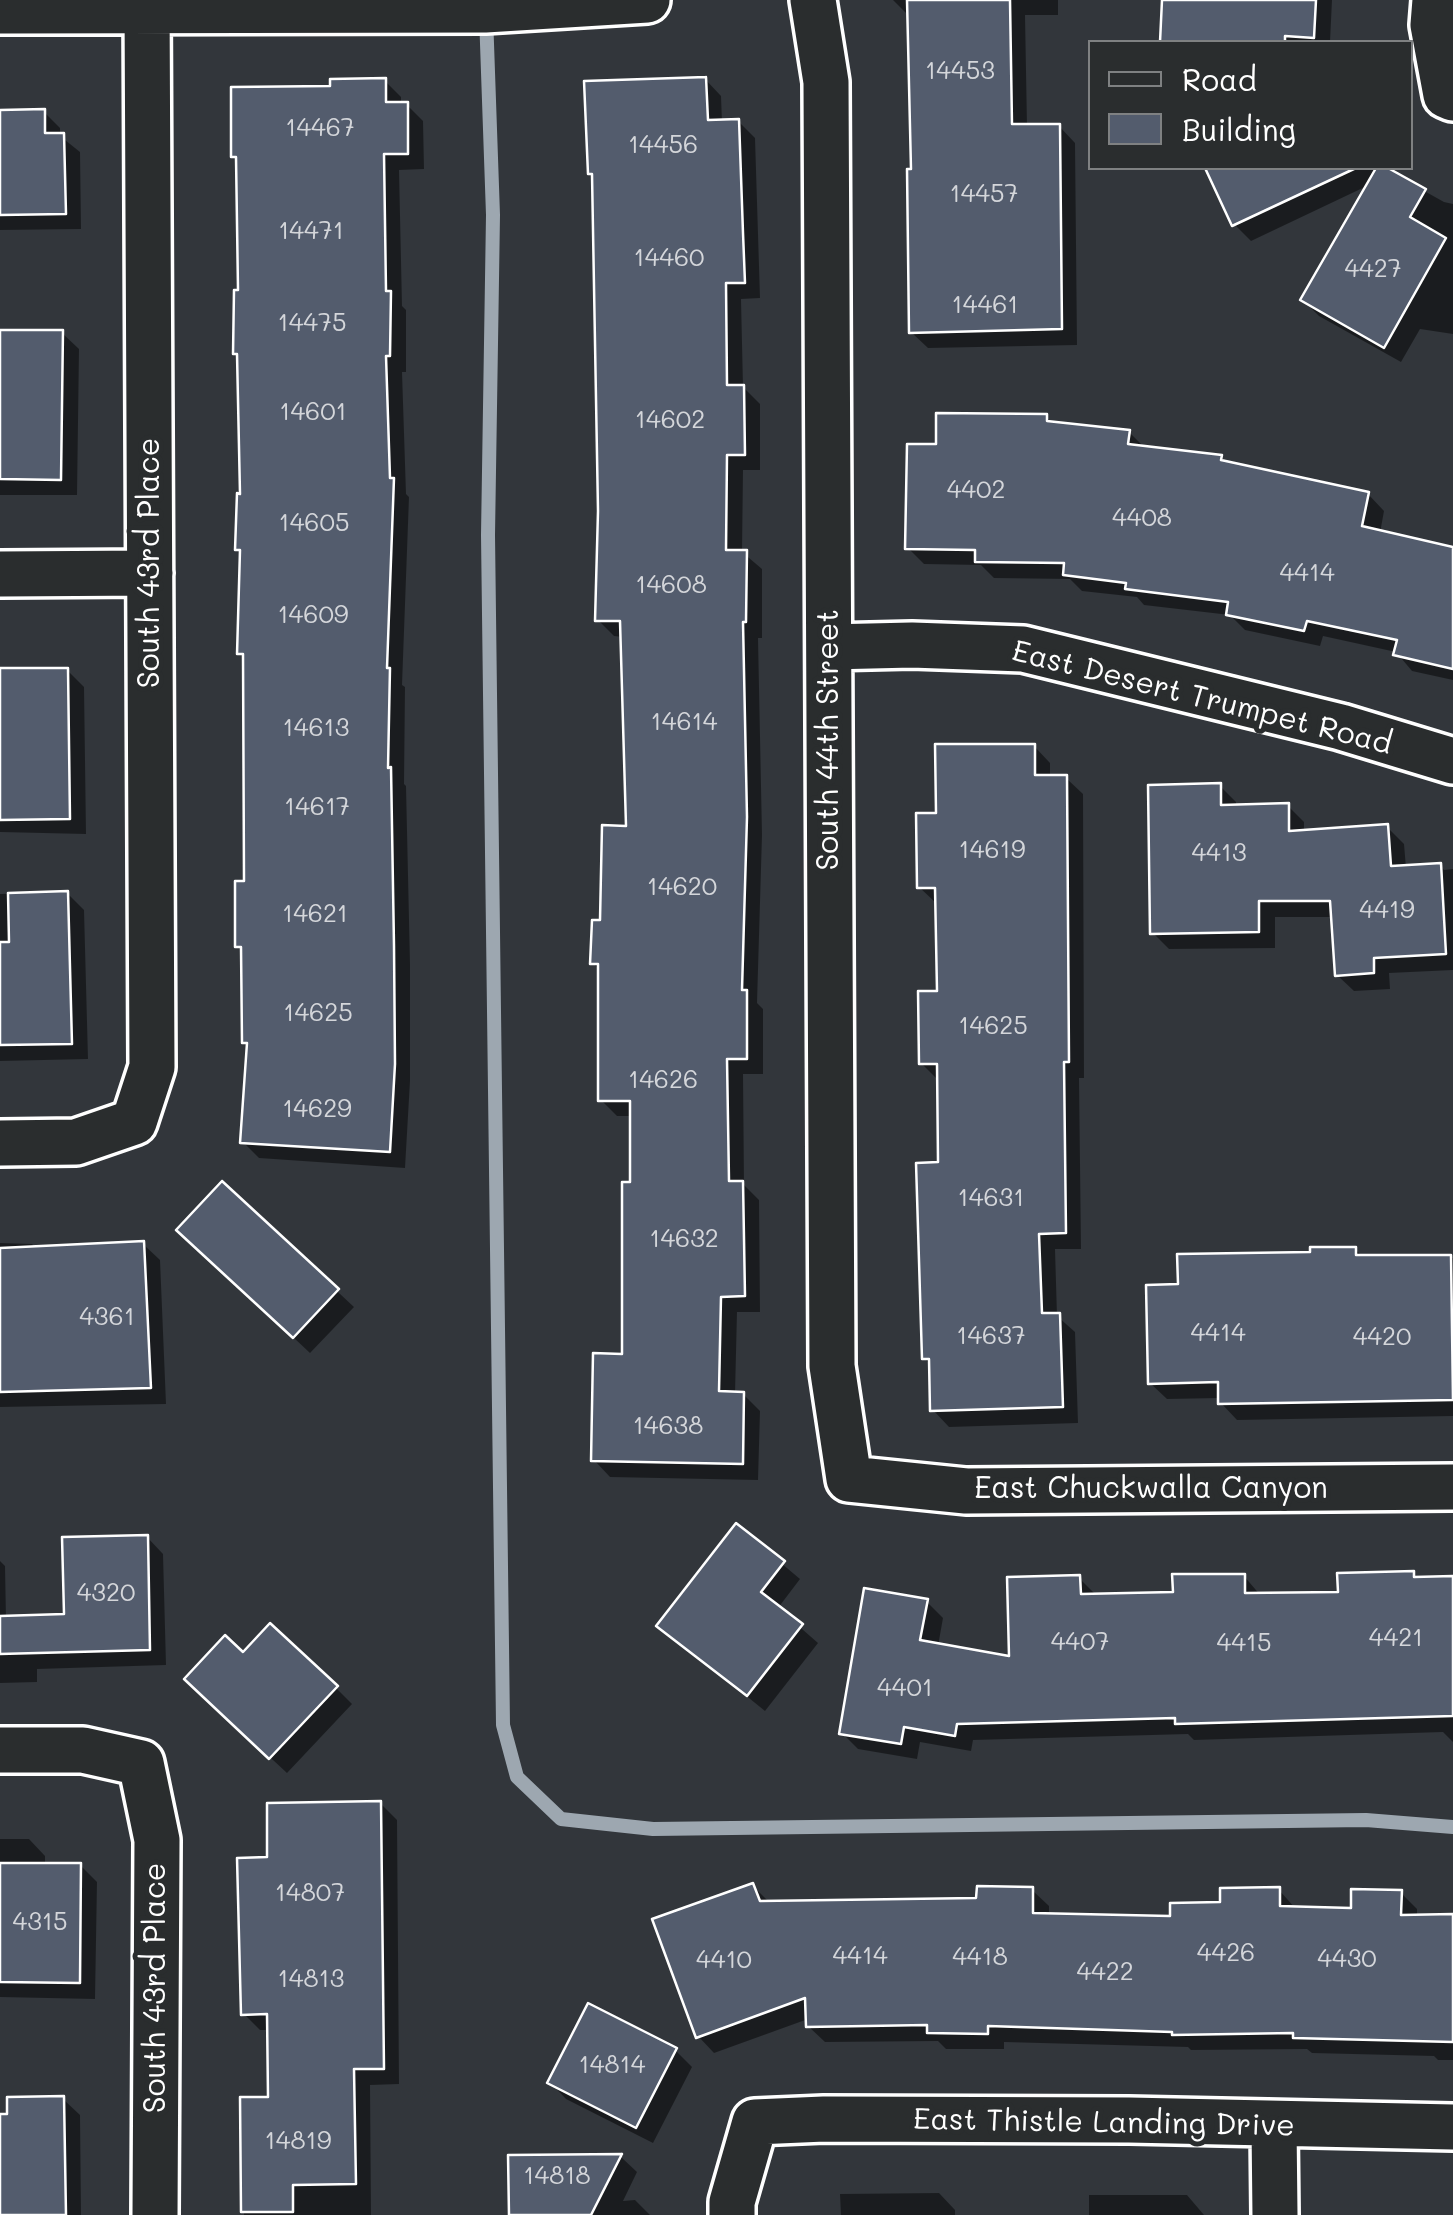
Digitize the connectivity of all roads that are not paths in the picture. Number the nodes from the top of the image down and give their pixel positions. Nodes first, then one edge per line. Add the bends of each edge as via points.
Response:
1 (647, 0) edge
2 (813, 0) edge
3 (1435, 0) edge
4 (147, 6) edge
5 (0, 11) edge
6 (1449, 96) edge
7 (0, 574) edge
8 (150, 574) junction
9 (828, 647) junction
10 (1453, 761) edge
11 (0, 1142) edge
12 (849, 1480) joint
13 (1453, 1487) edge
14 (0, 1750) edge
15 (1274, 2126) junction
16 (1453, 2127) edge
17 (156, 2215) edge
18 (732, 2215) edge
19 (1274, 2215) edge

1 - 4 street via 486,10
2 - 9 street, South 44th Street via 826,82
3 - 6 street via 1433,25
4 - 5 street
4 - 8 street, South 43rd Place
7 - 8 street
8 - 11 street, South 43rd Place via 152,1067 134,1122 76,1142
9 - 10 street, East Desert Trumpet Road via 1023,650
9 - 12 street, South 44th Street via 832,1366
12 - 13 street, East Chuckwalla Canyon via 966,1491
14 - 17 street, South 43rd Place via 83,1750 141,1763 157,1840
15 - 16 street, East Thistle Landing Drive
15 - 18 street, East Thistle Landing Drive via 755,2122
15 - 19 street

